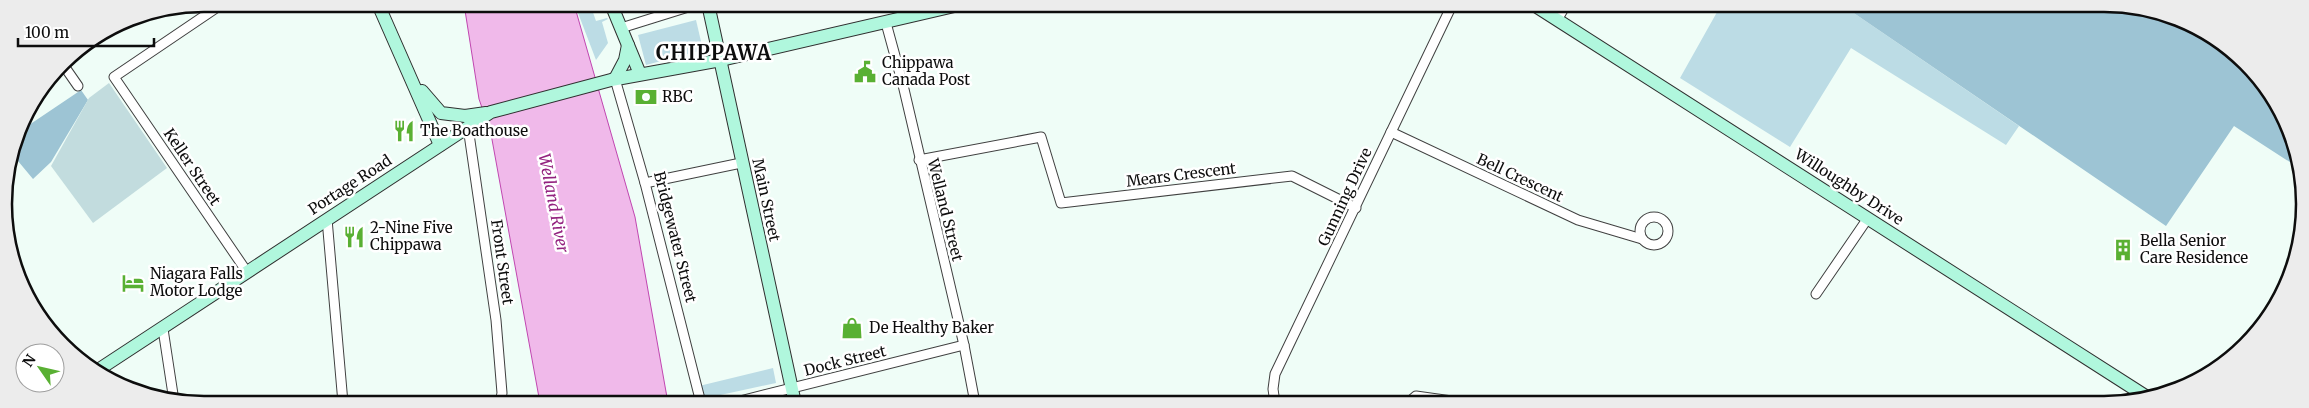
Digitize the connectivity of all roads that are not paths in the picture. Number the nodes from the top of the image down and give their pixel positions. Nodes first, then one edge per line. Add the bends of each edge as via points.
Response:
1 (210, 12) edge
2 (381, 12) edge
3 (614, 12) edge
4 (672, 12) edge
5 (710, 12) edge
6 (931, 12) edge
7 (1449, 12) edge
8 (1545, 12) edge
9 (1562, 12) edge
10 (1557, 20) junction
11 (886, 23) junction
12 (621, 28) junction
13 (628, 45) junction
14 (721, 60) junction
15 (404, 64) junction
16 (67, 71) edge
17 (640, 74) junction
18 (613, 79) junction
19 (78, 86) dead end
20 (466, 121) junction
21 (1391, 132) junction
22 (440, 145) junction
23 (919, 160) junction
24 (741, 163) junction
25 (645, 183) junction
26 (1356, 208) junction
27 (1868, 218) junction
28 (327, 219) junction
29 (1642, 239) dead end
30 (247, 272) junction
31 (1816, 294) dead end
32 (163, 329) junction
33 (964, 345) junction
34 (103, 367) edge
35 (791, 388) junction
36 (2140, 392) edge
37 (173, 393) edge
38 (342, 396) edge
39 (501, 396) edge
40 (699, 396) edge
41 (760, 396) edge
42 (793, 396) edge
43 (974, 396) edge
44 (1273, 396) edge

1 - 30 street, Keller Street via 114,77
2 - 15 main road
3 - 12 main road
4 - 12 street
5 - 14 main road, Main Street
6 - 11 main road
7 - 21 street, Gunning Drive
8 - 10 main road, Willoughby Drive
9 - 10 street
10 - 27 main road, Willoughby Drive
11 - 14 main road
11 - 23 street, Welland Street
12 - 13 main road
13 - 17 main road
13 - 18 main road via 625,60
14 - 17 main road, Portage Road
14 - 24 main road, Main Street
15 - 20 main road via 433,106 441,113
15 - 22 main road
16 - 19 street
17 - 18 main road, Portage Road
18 - 20 main road, Portage Road
18 - 25 street, Bridgewater Street
20 - 22 main road, Portage Road
20 - 39 street, Front Street via 496,320
21 - 26 street, Gunning Drive
21 - 29 street, Bell Crescent via 1578,220
22 - 28 main road, Portage Road
23 - 26 street, Mears Crescent via 1041,137 1061,203 1292,176
23 - 33 street, Welland Street
24 - 25 street
24 - 35 main road, Main Street
25 - 40 street, Bridgewater Street
26 - 44 street, Gunning Drive via 1275,374
27 - 31 street
27 - 36 main road, Willoughby Drive
28 - 30 main road, Portage Road
28 - 38 street
30 - 32 main road, Portage Road
32 - 34 main road, Portage Road
32 - 37 street
33 - 35 street, Dock Street
33 - 43 street, Welland Street
35 - 41 street, Dock Street
35 - 42 main road, Main Street

